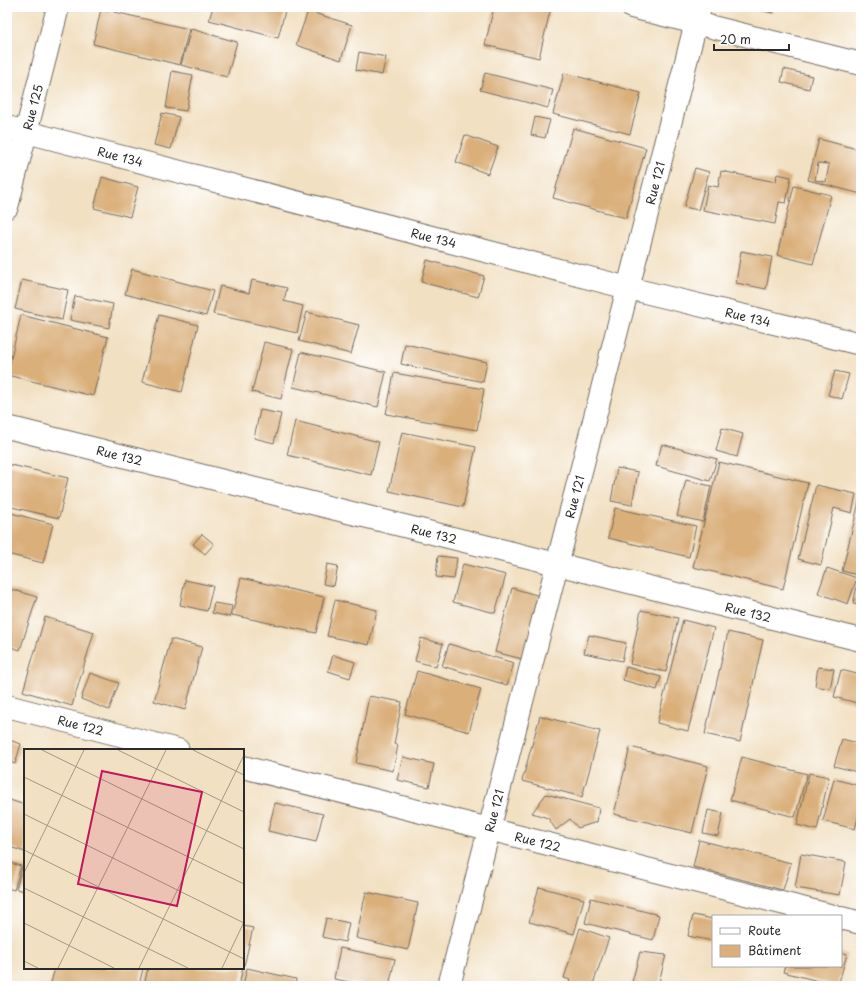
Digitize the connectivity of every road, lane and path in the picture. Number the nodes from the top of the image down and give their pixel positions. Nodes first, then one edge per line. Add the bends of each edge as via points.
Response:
1 (58, 7) edge
2 (632, 7) edge
3 (698, 15) edge
4 (861, 64) edge
5 (17, 130) edge
6 (7, 207) edge
7 (628, 288) junction
8 (861, 344) edge
9 (7, 427) edge
10 (557, 565) junction
11 (861, 640) edge
12 (7, 706) edge
13 (174, 749) edge
14 (244, 767) edge
15 (489, 830) junction
16 (829, 915) edge
17 (842, 918) edge
18 (861, 923) edge
19 (450, 986) edge

1 - 5 street, Rue 125
2 - 3 street
3 - 4 street
3 - 7 street, Rue 121
5 - 6 street, Rue 125
5 - 7 street, Rue 134
7 - 8 street, Rue 134
7 - 10 street, Rue 121
9 - 10 street, Rue 132
10 - 11 street, Rue 132
10 - 15 street, Rue 121
12 - 13 street, Rue 122
14 - 15 street, Rue 122
15 - 16 street, Rue 122
15 - 19 street, Rue 121
17 - 18 street

